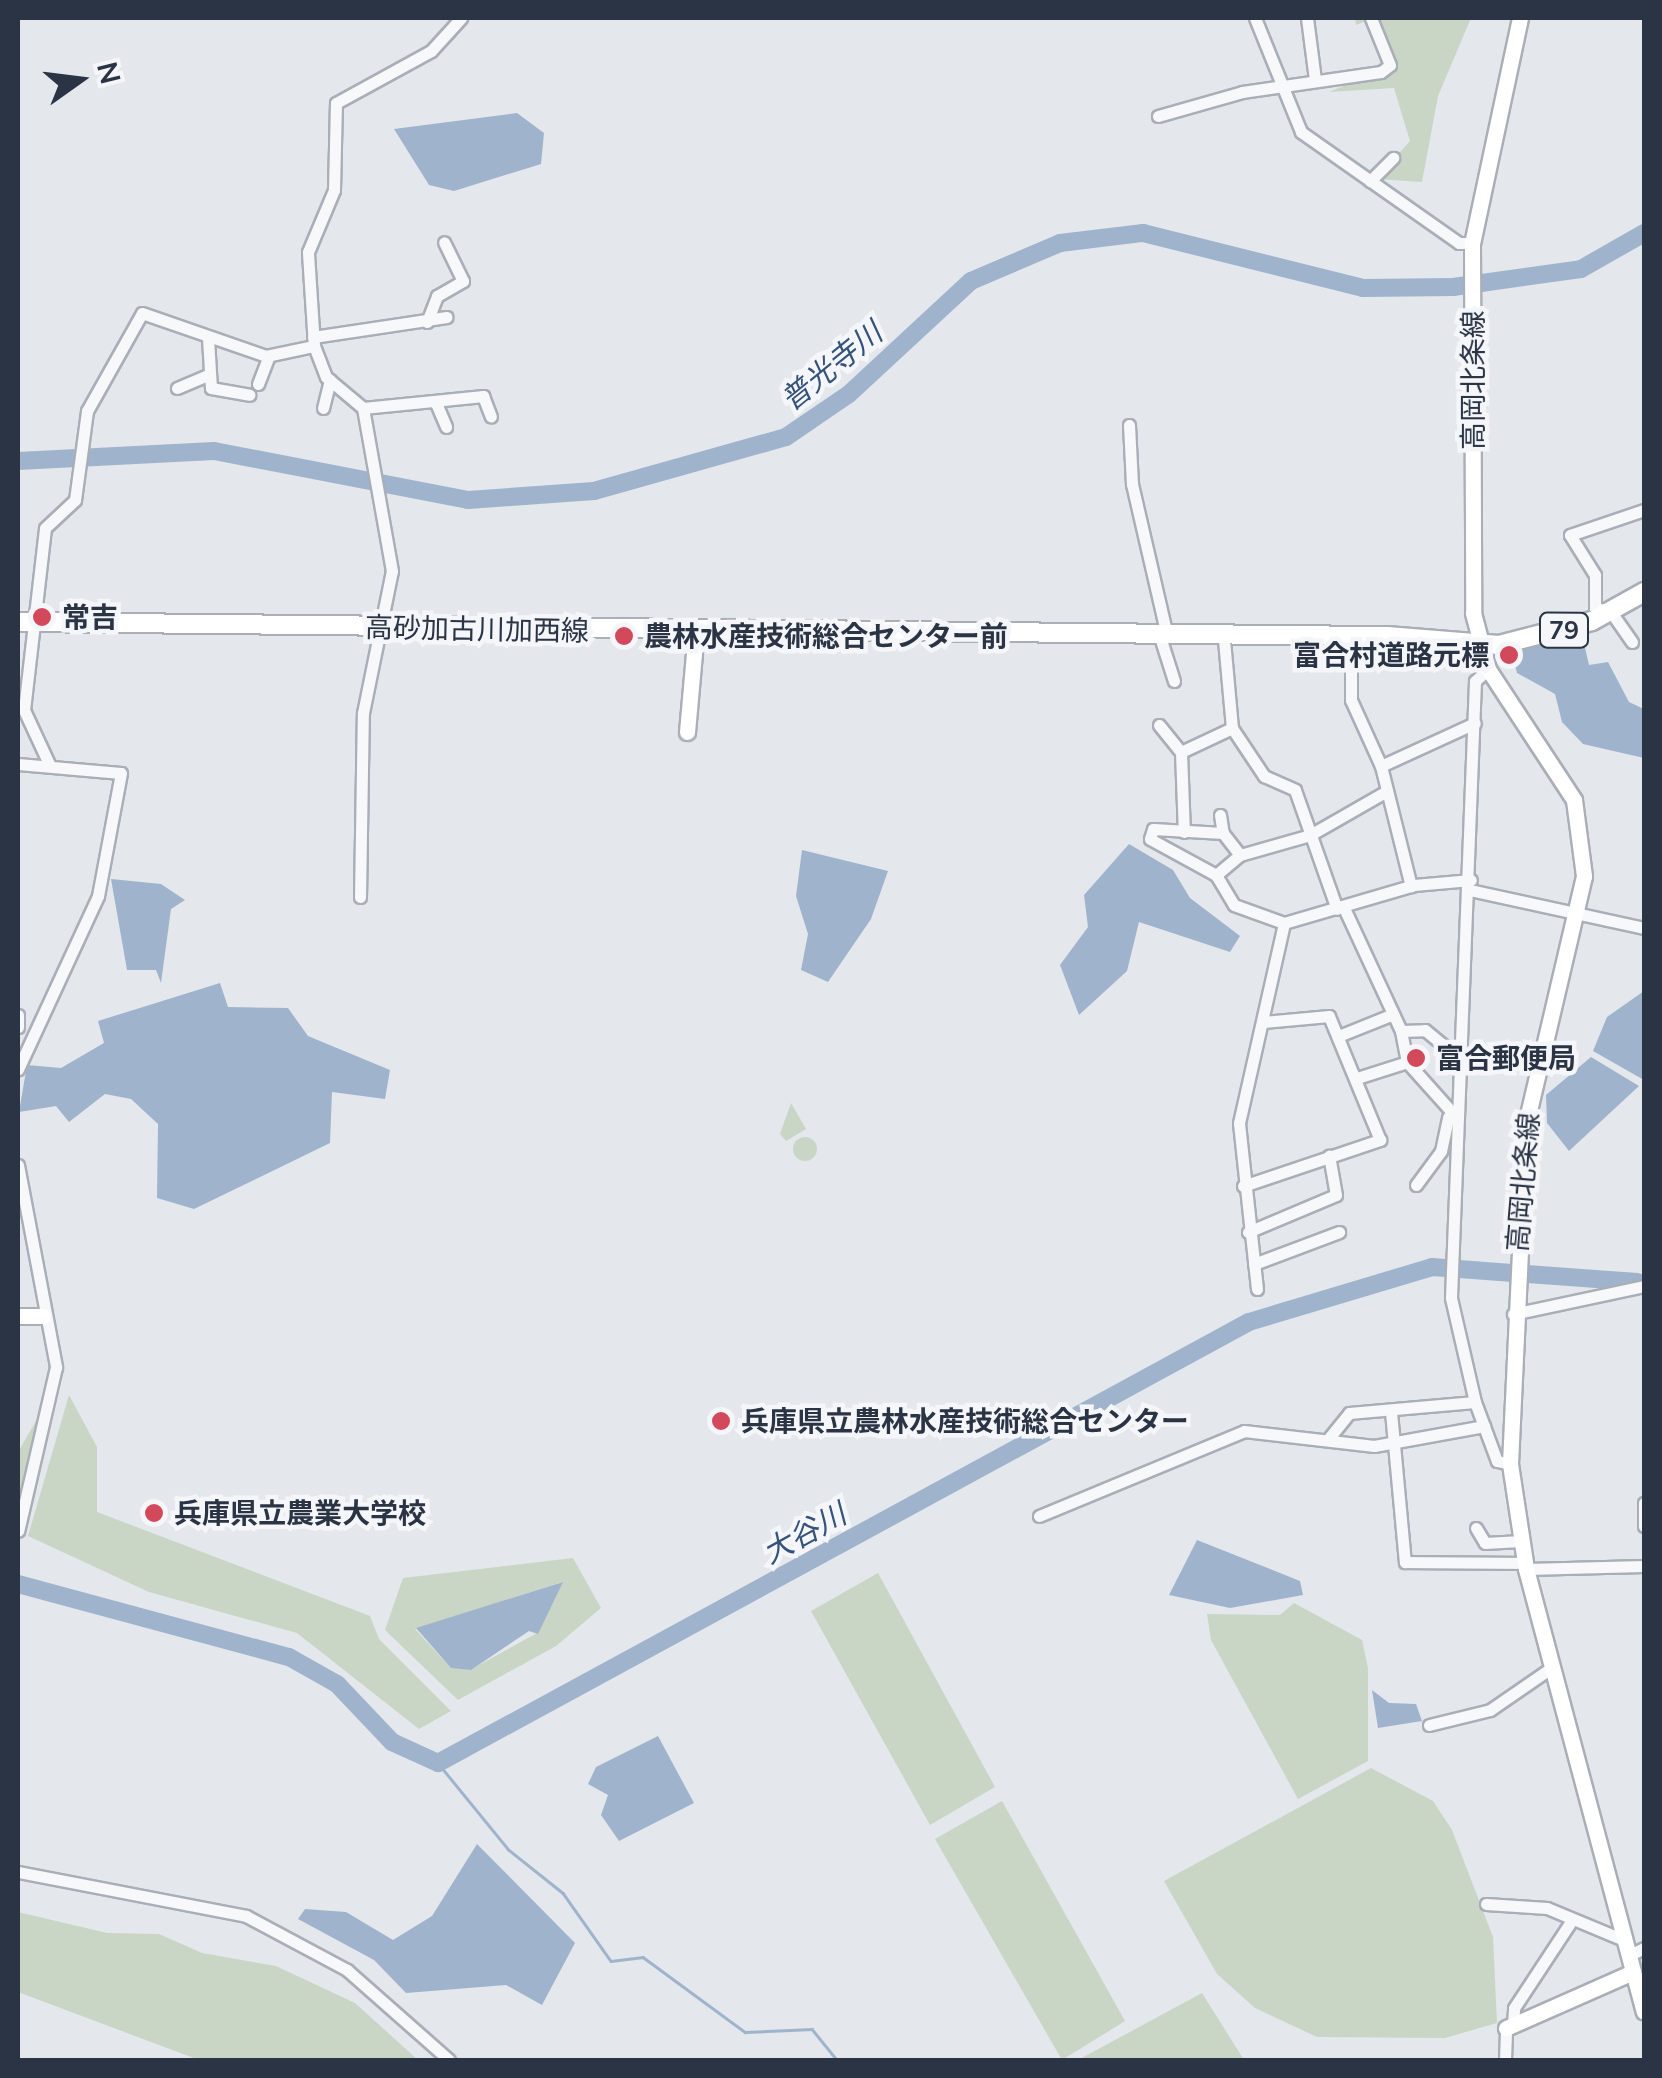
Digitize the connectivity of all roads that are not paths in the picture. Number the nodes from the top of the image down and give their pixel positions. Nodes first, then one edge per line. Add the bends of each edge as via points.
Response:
1 (461, 18) edge
2 (1255, 18) edge
3 (1307, 18) edge
4 (1371, 18) edge
5 (1520, 18) edge
6 (1315, 80) junction
7 (1276, 86) junction
8 (1158, 116) dead end
9 (1393, 158) dead end
10 (1370, 182) junction
11 (444, 242) dead end
12 (1472, 243) junction
13 (447, 317) dead end
14 (427, 322) junction
15 (208, 338) junction
16 (313, 342) junction
17 (269, 356) junction
18 (208, 375) junction
19 (330, 380) junction
20 (258, 384) dead end
21 (177, 388) dead end
22 (250, 396) dead end
23 (436, 403) junction
24 (323, 408) dead end
25 (363, 408) junction
26 (491, 417) dead end
27 (1129, 425) dead end
28 (446, 427) dead end
29 (1644, 510) edge
30 (1644, 592) edge
31 (1610, 611) junction
32 (26, 622) edge
33 (377, 628) junction
34 (696, 632) junction
35 (1351, 636) junction
36 (1164, 640) junction
37 (1224, 640) junction
38 (1632, 642) dead end
39 (1477, 644) junction
40 (1488, 669) junction
41 (1174, 681) dead end
42 (1160, 724) dead end
43 (1475, 724) junction
44 (1232, 728) junction
45 (687, 732) dead end
46 (1181, 752) junction
47 (18, 764) edge
48 (50, 766) junction
49 (1381, 766) junction
50 (1385, 792) junction
51 (1220, 815) dead end
52 (1315, 831) junction
53 (1184, 832) junction
54 (1223, 833) junction
55 (1240, 855) junction
56 (1216, 875) junction
57 (1470, 885) junction
58 (1412, 886) junction
59 (360, 897) dead end
60 (1341, 909) junction
61 (1581, 914) junction
62 (1284, 923) junction
63 (1644, 928) edge
64 (18, 1015) edge
65 (1392, 1015) junction
66 (1263, 1022) junction
67 (18, 1027) edge
68 (1401, 1031) junction
69 (1341, 1035) junction
70 (21, 1053) edge
71 (1460, 1058) junction
72 (1407, 1062) junction
73 (18, 1069) edge
74 (1357, 1078) junction
75 (1452, 1117) junction
76 (1330, 1156) junction
77 (18, 1165) edge
78 (1416, 1185) dead end
79 (1243, 1186) junction
80 (19, 1189) edge
81 (1248, 1232) junction
82 (1339, 1232) dead end
83 (23, 1255) edge
84 (1254, 1264) junction
85 (1644, 1286) edge
86 (1257, 1288) dead end
87 (1513, 1314) junction
88 (18, 1316) edge
89 (43, 1316) junction
90 (1475, 1402) junction
91 (1391, 1412) junction
92 (1484, 1426) junction
93 (1329, 1438) junction
94 (1396, 1445) junction
95 (1510, 1464) junction
96 (1644, 1502) edge
97 (1039, 1516) dead end
98 (1644, 1526) edge
99 (1476, 1528) dead end
100 (18, 1530) edge
101 (1521, 1541) junction
102 (1526, 1566) junction
103 (1644, 1566) edge
104 (1551, 1668) junction
105 (1429, 1725) dead end
106 (18, 1872) edge
107 (1486, 1904) dead end
108 (1572, 1920) junction
109 (1644, 1948) edge
110 (1628, 1956) junction
111 (1644, 2012) edge
112 (1510, 2026) junction
113 (448, 2060) edge
114 (1505, 2060) edge

1 - 16 street via 431,50 331,111 334,190 308,252
2 - 7 street
3 - 6 street
4 - 6 street via 1388,67
5 - 12 main road, 高岡北条線
6 - 7 street
7 - 8 street
7 - 10 street via 1301,132
9 - 10 street
10 - 12 street via 1459,243
11 - 14 street via 463,281 436,296
12 - 39 main road, 高岡北条線
13 - 14 street
14 - 16 street
15 - 17 street
15 - 18 street
15 - 32 street via 142,313 81,439 68,512 45,528
16 - 17 street
16 - 19 street
17 - 20 street
18 - 21 street
18 - 22 street via 217,393
19 - 24 street
19 - 25 street
23 - 25 street
23 - 26 street via 483,396
23 - 28 street
25 - 33 street via 392,571
27 - 36 street via 1132,484
29 - 31 street via 1570,536 1595,575 1595,608
30 - 31 main road, 高砂加古川加西線 / 79
31 - 38 street
31 - 39 main road, 高砂加古川加西線 / 79 via 1559,631
32 - 33 main road, 高砂加古川加西線 / 79
32 - 48 street via 24,710
33 - 34 main road, 高砂加古川加西線 / 79
33 - 59 street via 364,713
34 - 36 main road, 高砂加古川加西線 / 79
34 - 45 main road
35 - 37 main road, 高砂加古川加西線 / 79
35 - 39 main road, 高砂加古川加西線 / 79
35 - 49 street via 1351,700
36 - 37 main road, 高砂加古川加西線 / 79
36 - 41 street
37 - 44 street
39 - 40 main road, 高岡北条線
40 - 43 street via 1475,682
40 - 61 main road, 高岡北条線 via 1574,800 1584,853
42 - 46 street
43 - 49 street
43 - 57 street
44 - 46 street
44 - 52 street via 1264,776 1295,790
46 - 53 street
47 - 48 street
48 - 70 street via 121,773 98,896
49 - 50 street
50 - 52 street
50 - 58 street
51 - 54 street
52 - 55 street
52 - 60 street
53 - 54 street
53 - 56 street via 1153,829 1150,839
54 - 55 street
55 - 56 street
56 - 62 street via 1234,905
57 - 58 street
57 - 61 street
57 - 71 street
58 - 60 street
60 - 62 street
60 - 65 street
61 - 63 street
61 - 87 main road, 高岡北条線 via 1530,1091
62 - 66 street
64 - 67 street
65 - 68 street
65 - 69 street
66 - 69 street via 1316,1011
66 - 79 street via 1246,1058
68 - 71 street via 1425,1030
68 - 72 street
69 - 74 street
70 - 73 street
71 - 75 street
72 - 74 street
72 - 75 street
74 - 76 street via 1380,1140
75 - 78 street via 1441,1151
75 - 90 street via 1451,1298
76 - 79 street
76 - 81 street via 1336,1195
77 - 80 street
79 - 81 street
80 - 83 street
81 - 84 street
82 - 84 street
83 - 89 street
84 - 86 street
85 - 87 street
87 - 95 main road, 高岡北条線
88 - 89 main road
89 - 100 street via 52,1396
90 - 91 street
90 - 92 street
91 - 93 street via 1336,1418
91 - 94 street
92 - 94 street
92 - 95 street via 1497,1461
93 - 94 street
93 - 97 street via 1244,1431
94 - 102 street via 1404,1562
95 - 101 main road, 高岡北条線
96 - 98 street
99 - 101 street via 1485,1543
101 - 102 main road, 高岡北条線
102 - 103 street
102 - 104 main road, 高岡北条線
104 - 105 street via 1490,1710
104 - 110 main road, 高岡北条線
106 - 113 street via 246,1916 347,1970
107 - 108 street via 1534,1905
108 - 110 street
108 - 112 street via 1514,2008
109 - 110 street
110 - 111 main road, 高岡北条線
110 - 112 main road
112 - 114 street

